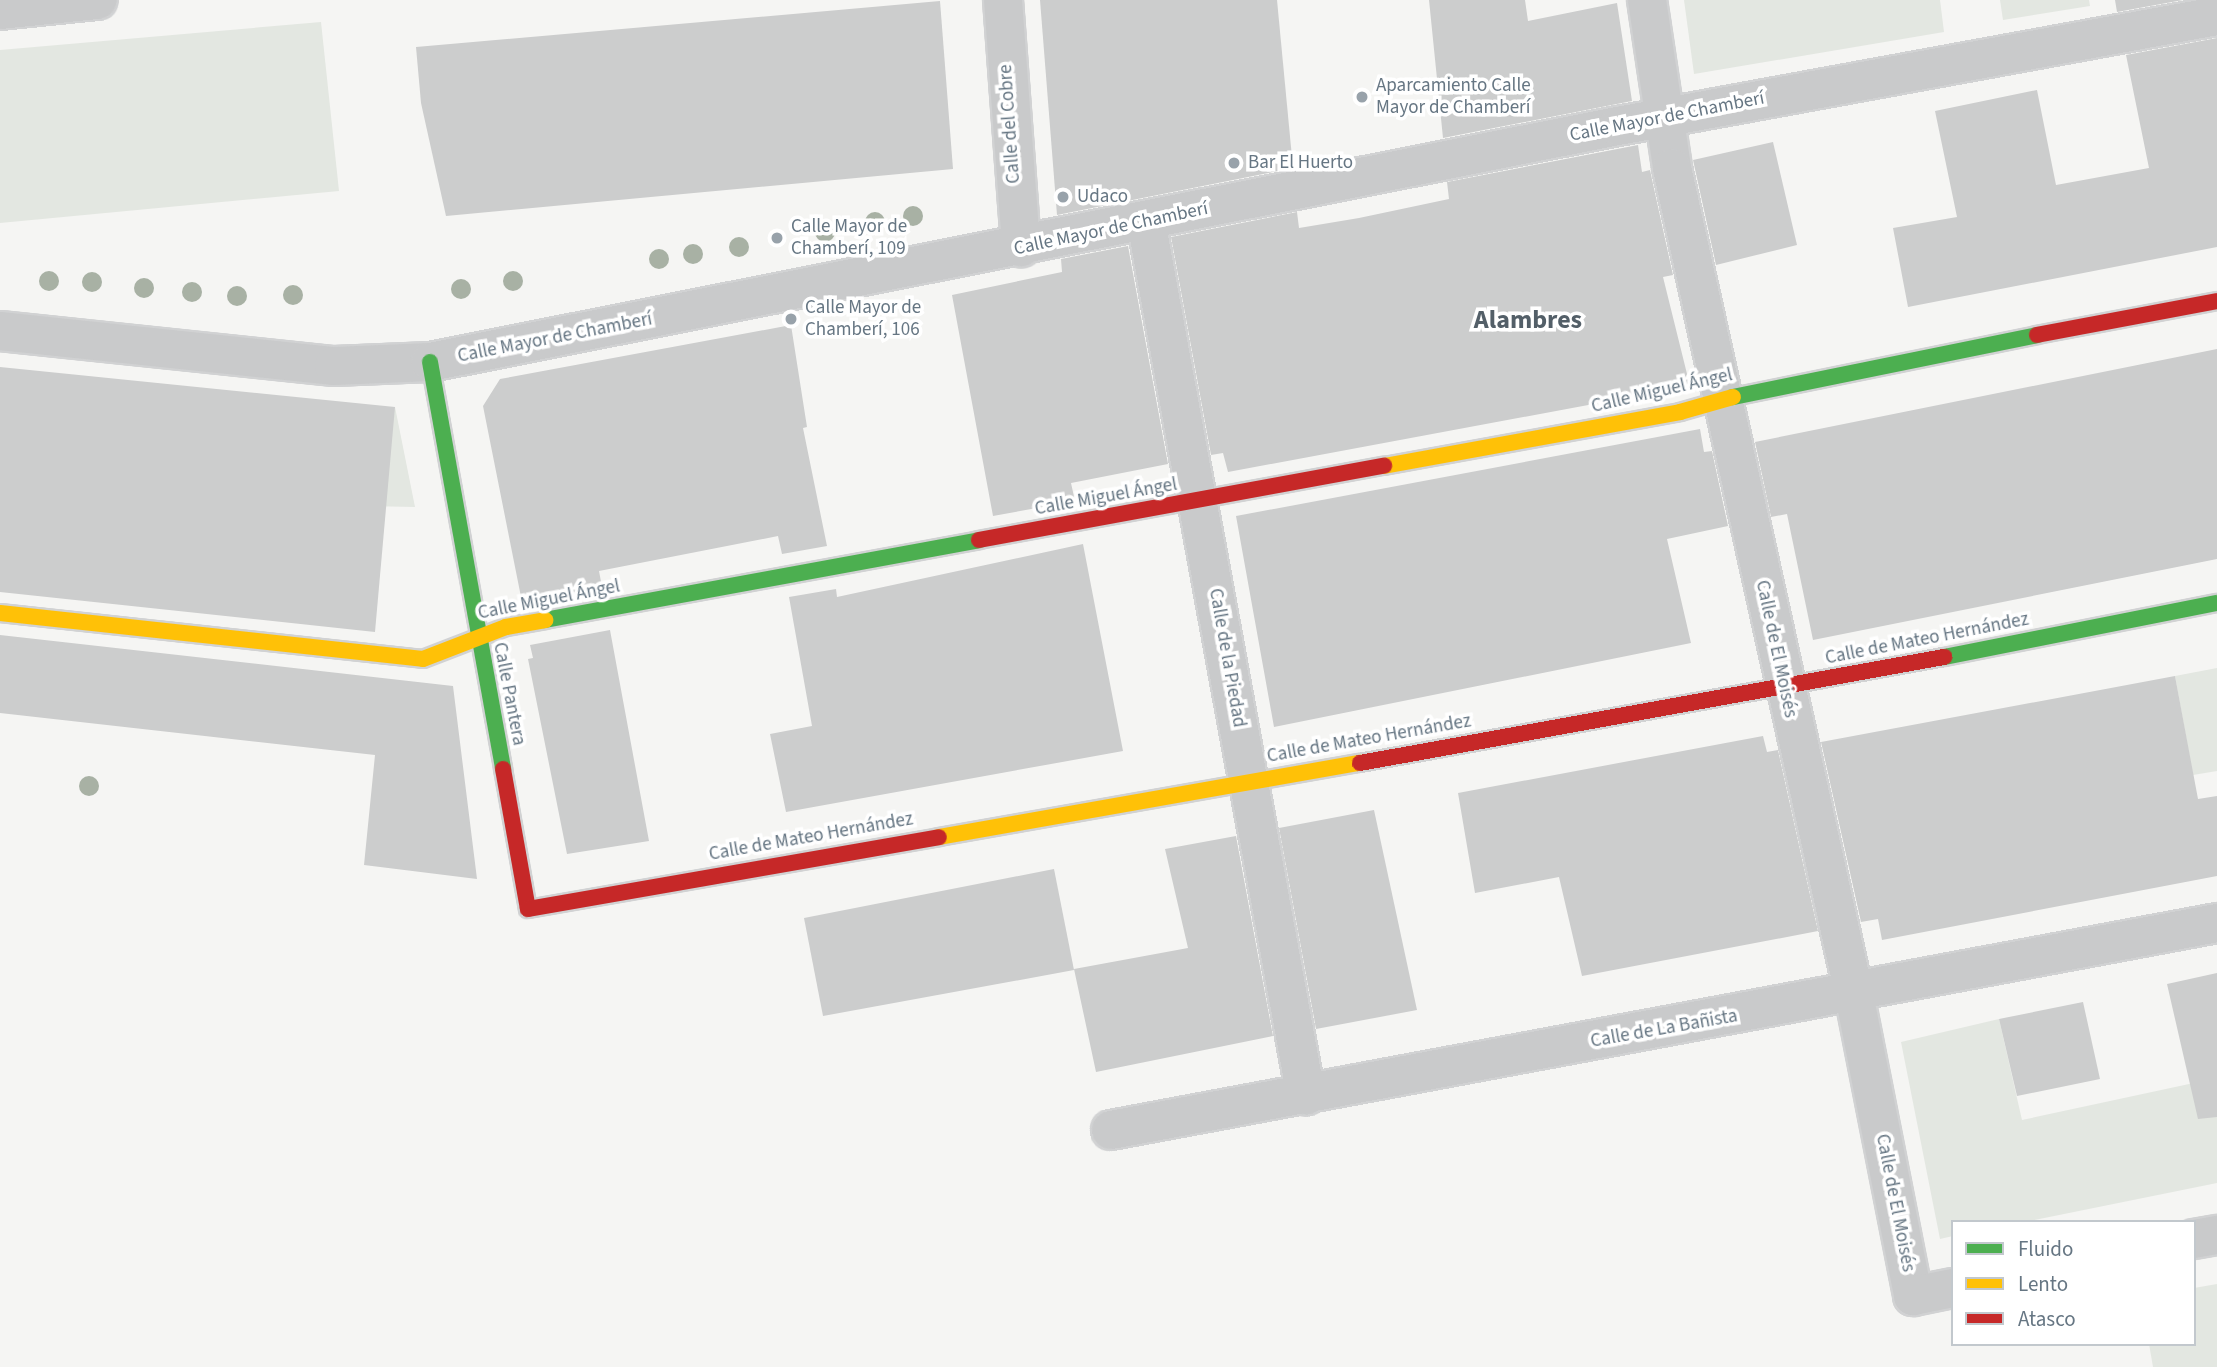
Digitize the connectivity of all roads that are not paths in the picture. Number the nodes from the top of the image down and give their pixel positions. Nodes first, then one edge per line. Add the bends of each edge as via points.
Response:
1 (97, 0) edge
2 (1003, 0) edge
3 (1647, 0) edge
4 (0, 10) edge
5 (2217, 16) edge
6 (1662, 118) junction
7 (1146, 221) junction
8 (1021, 247) junction
9 (2217, 301) edge
10 (0, 331) edge
11 (430, 362) junction
12 (1725, 399) junction
13 (1199, 502) junction
14 (2217, 603) edge
15 (0, 613) edge
16 (477, 635) junction
17 (1784, 688) junction
18 (1249, 781) junction
19 (528, 909) joint
20 (2217, 923) edge
21 (1854, 994) junction
22 (1306, 1095) junction
23 (1111, 1130) dead end
24 (2217, 1235) edge
25 (2196, 1239) edge
26 (1951, 1288) edge

1 - 4 street
2 - 8 street, Calle del Cobre
3 - 6 street, Calle de El Moisés
5 - 6 street, Calle Mayor de Chamberí
6 - 7 street, Calle Mayor de Chamberí
6 - 12 street, Calle de El Moisés
7 - 8 street, Calle Mayor de Chamberí
7 - 13 street, Calle de la Piedad
8 - 11 street, Calle Mayor de Chamberí
9 - 12 street, Calle Miguel Ángel via 1770,386
10 - 11 street, Calle Mayor de Chamberí via 334,366
11 - 16 street, Calle Pantera
12 - 13 street, Calle Miguel Ángel via 1680,412
12 - 17 street, Calle de El Moisés
13 - 16 street, Calle Miguel Ángel
13 - 18 street, Calle de la Piedad
14 - 17 street, Calle de Mateo Hernández
15 - 16 street, Calle Miguel Ángel via 423,659
16 - 19 street, Calle Pantera
17 - 18 street, Calle de Mateo Hernández
17 - 21 street, Calle de El Moisés
18 - 19 street, Calle de Mateo Hernández
18 - 22 street, Calle de la Piedad
20 - 21 street, Calle de La Bañista
21 - 22 street, Calle de La Bañista
21 - 26 street, Calle de El Moisés via 1913,1296
22 - 23 street, Calle de La Bañista
24 - 25 street

